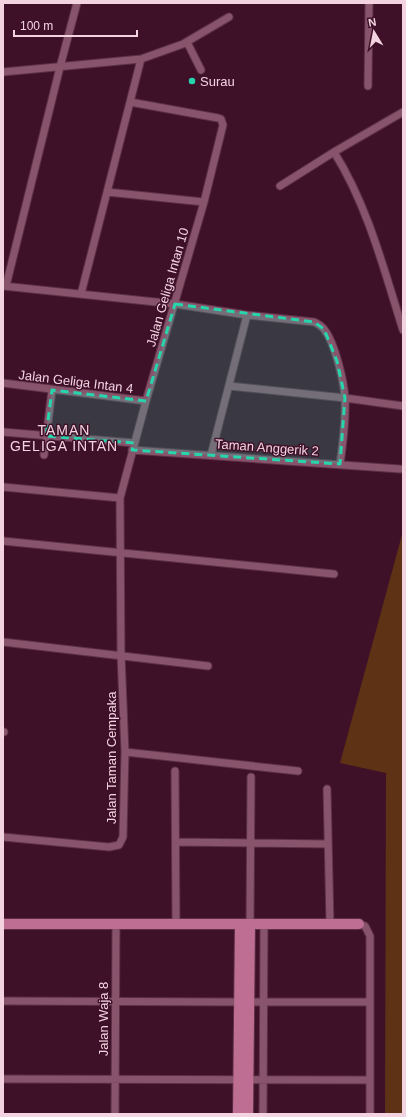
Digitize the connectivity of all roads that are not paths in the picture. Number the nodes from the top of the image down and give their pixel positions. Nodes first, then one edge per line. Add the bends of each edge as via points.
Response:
1 (77, 3) edge
2 (369, 3) edge
3 (229, 17) dead end
4 (187, 42) junction
5 (141, 59) junction
6 (60, 67) junction
7 (201, 70) dead end
8 (3, 72) edge
9 (368, 86) dead end
10 (130, 102) junction
11 (403, 112) edge
12 (334, 152) junction
13 (280, 186) dead end
14 (107, 192) junction
15 (204, 202) junction
16 (5, 286) edge
17 (81, 294) junction
18 (175, 304) junction
19 (247, 315) junction
20 (403, 330) edge
21 (3, 383) edge
22 (229, 386) junction
23 (52, 390) junction
24 (345, 398) junction
25 (146, 401) junction
26 (403, 406) edge
27 (3, 432) edge
28 (46, 436) junction
29 (133, 447) junction
30 (211, 454) junction
31 (44, 455) dead end
32 (340, 464) junction
33 (400, 469) dead end
34 (3, 487) edge
35 (120, 498) junction
36 (3, 541) edge
37 (120, 552) junction
38 (334, 574) dead end
39 (3, 642) edge
40 (121, 655) junction
41 (208, 666) dead end
42 (125, 752) junction
43 (175, 771) dead end
44 (298, 771) dead end
45 (251, 777) dead end
46 (327, 789) dead end
47 (3, 837) edge
48 (176, 842) junction
49 (250, 842) junction
50 (328, 844) junction
51 (3, 924) edge
52 (116, 924) junction
53 (176, 924) junction
54 (245, 924) junction
55 (264, 924) junction
56 (330, 924) junction
57 (359, 924) joint
58 (3, 1001) edge
59 (116, 1001) junction
60 (244, 1002) junction
61 (264, 1002) junction
62 (370, 1002) junction
63 (3, 1079) edge
64 (115, 1079) junction
65 (243, 1080) junction
66 (264, 1080) junction
67 (370, 1080) junction
68 (115, 1114) edge
69 (238, 1114) edge
70 (248, 1114) edge
71 (263, 1114) edge
72 (370, 1114) edge

1 - 6 street
2 - 9 street
3 - 4 street
4 - 5 street
4 - 7 street
5 - 6 street
5 - 10 street
6 - 8 street
6 - 16 street
10 - 14 street
10 - 15 street, Jalan Geliga Intan 10 via 221,119 223,125
11 - 12 street
12 - 13 street
12 - 20 street via 355,189
14 - 15 street
14 - 17 street
15 - 18 street, Jalan Geliga Intan 10
16 - 17 street
17 - 18 street
18 - 19 street
18 - 25 street, Jalan Geliga Intan 10
19 - 22 street
19 - 24 street via 314,322 320,325 327,335 337,361
21 - 23 street, Jalan Geliga Intan 4
22 - 24 street
22 - 30 street
23 - 25 street, Jalan Geliga Intan 4
23 - 28 street
24 - 26 street
24 - 32 street
25 - 29 street, Jalan Geliga Intan 10
27 - 28 street, Taman Anggerik 2
28 - 29 street, Taman Anggerik 2
28 - 31 street
29 - 30 street, Taman Anggerik 2
29 - 35 street, Jalan Geliga Intan 10
30 - 32 street, Taman Anggerik 2
32 - 33 street, Taman Anggerik 2
34 - 35 street
35 - 37 street, Jalan Geliga Intan 10
36 - 37 street
37 - 38 street
37 - 40 street, Jalan Taman Cempaka
39 - 40 street
40 - 41 street
40 - 42 street, Jalan Taman Cempaka
42 - 44 street
42 - 47 street, Jalan Taman Cempaka via 123,837 119,845 109,847
43 - 48 street
45 - 49 street
46 - 50 street
48 - 49 street
48 - 53 street
49 - 50 street
49 - 54 street
50 - 56 street
51 - 52 street
52 - 53 street
52 - 59 street, Jalan Waja 8
53 - 54 street
54 - 55 street
54 - 60 street
55 - 56 street
55 - 61 street
56 - 57 street
57 - 62 street via 365,926 370,936
58 - 59 street
59 - 60 street
59 - 64 street, Jalan Waja 8
60 - 61 street
60 - 65 street
61 - 62 street
61 - 66 street
62 - 67 street
63 - 64 street
64 - 65 street
64 - 68 street, Jalan Waja 8
65 - 66 street
65 - 69 street
65 - 70 street
66 - 67 street
66 - 71 street
67 - 72 street

